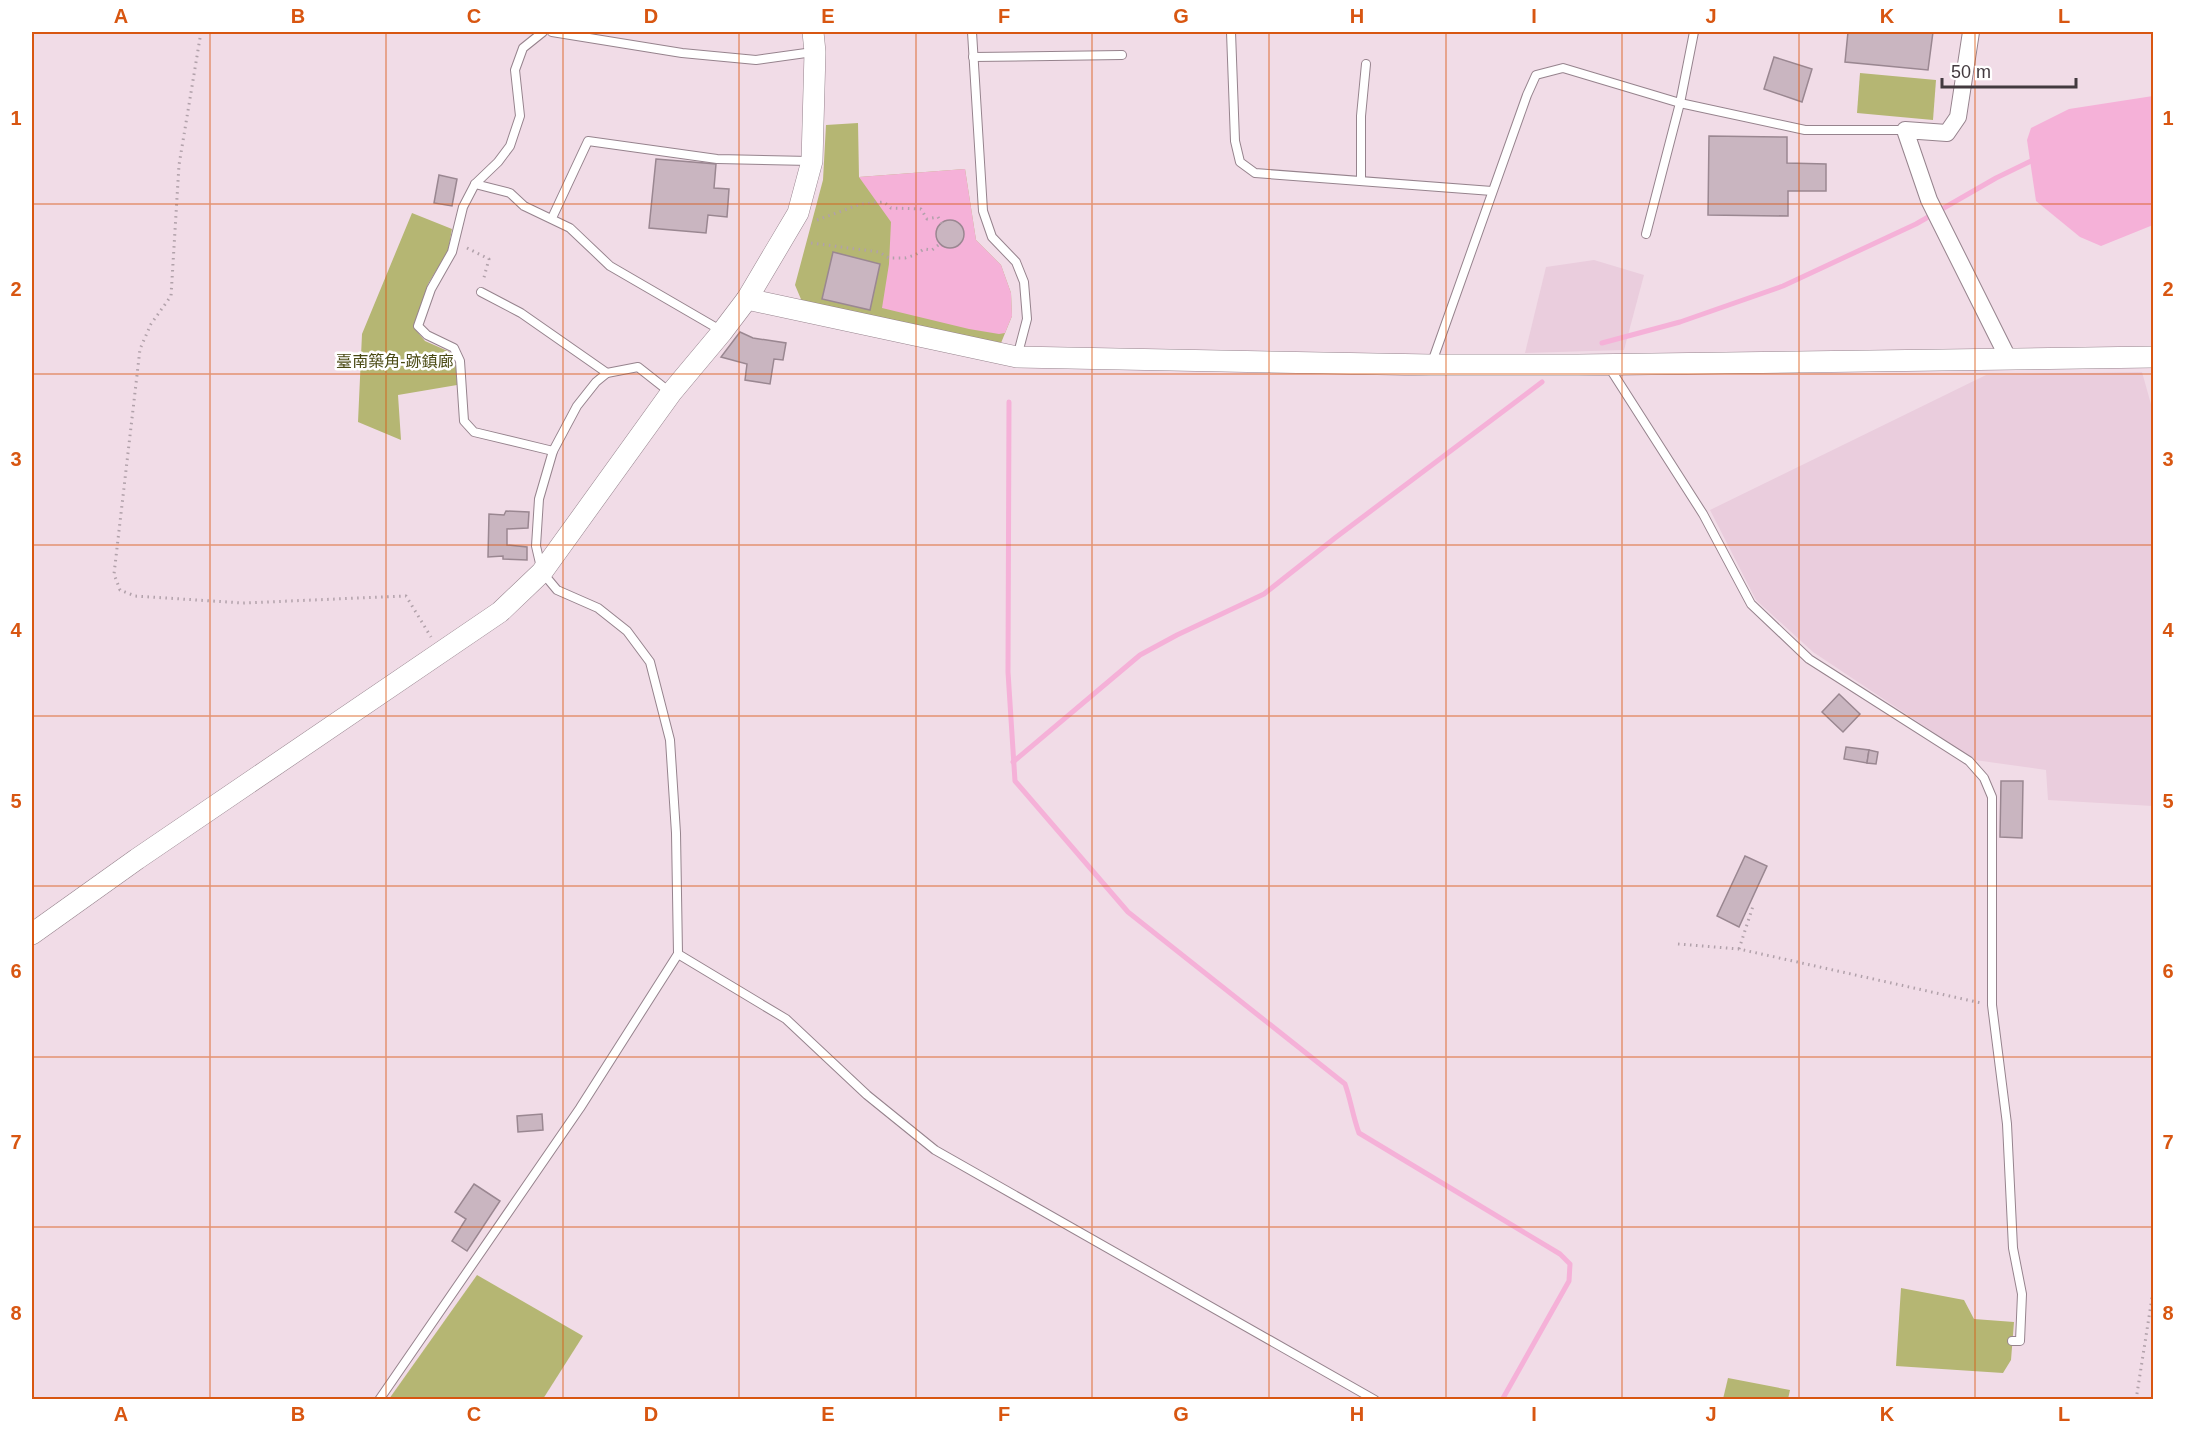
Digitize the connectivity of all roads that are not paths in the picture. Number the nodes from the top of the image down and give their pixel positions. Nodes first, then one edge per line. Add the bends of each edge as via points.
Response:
1 (543, 32) edge
2 (552, 32) edge
3 (972, 32) edge
4 (1231, 32) edge
5 (1694, 32) edge
6 (1971, 32) edge
7 (814, 42) edge
8 (1122, 55) dead end
9 (973, 57) junction
10 (1366, 64) dead end
11 (1680, 103) junction
12 (1905, 130) junction
13 (812, 161) junction
14 (1361, 181) junction
15 (475, 184) junction
16 (1492, 191) junction
17 (552, 218) junction
18 (1646, 234) dead end
19 (481, 292) road end
20 (747, 298) junction
21 (723, 332) junction
22 (1017, 357) junction
23 (2154, 357) edge
24 (2009, 360) junction
25 (1608, 364) junction
26 (1431, 365) junction
27 (607, 373) junction
28 (671, 393) junction
29 (553, 451) junction
30 (542, 572) junction
31 (32, 934) edge
32 (678, 954) junction
33 (2012, 1341) dead end
34 (380, 1400) edge
35 (1375, 1400) edge

1 - 15 lane via 523,48 515,70 520,116 510,147
2 - 7 lane via 682,53 756,60
3 - 9 lane
4 - 14 lane via 1235,141 1240,162 1255,173
5 - 11 lane
6 - 12 street via 1958,117 1947,133
7 - 13 street
8 - 9 lane
9 - 22 lane via 983,211 992,237 1016,262 1024,282 1027,319
10 - 14 lane
11 - 12 lane via 1805,130
11 - 16 lane via 1563,68 1536,75
11 - 18 lane
12 - 24 street via 1929,200
13 - 17 lane via 717,159 588,141
13 - 20 street via 798,213
14 - 16 lane
15 - 17 lane via 510,193 524,206
15 - 29 lane via 463,207 452,252 431,289 418,326 454,348 460,361 464,421 474,432
16 - 26 lane
17 - 21 lane via 570,228 610,266
19 - 27 lane via 521,313
20 - 21 street
20 - 22 street
21 - 28 street
22 - 26 street
23 - 24 street
24 - 25 street
25 - 26 street
25 - 33 lane via 1703,514 1751,604 1809,659 1969,761 1984,778 1992,797 1992,1005 2007,1124 2013,1248 2022,1294 2020,1341
27 - 28 lane via 638,368
27 - 29 lane via 577,406
28 - 30 street
29 - 30 lane via 539,499 536,546
30 - 31 street via 500,612
30 - 32 lane via 557,590 597,608 627,631 650,662 670,740
32 - 34 lane via 580,1108
32 - 35 lane via 786,1019 867,1095 935,1150

